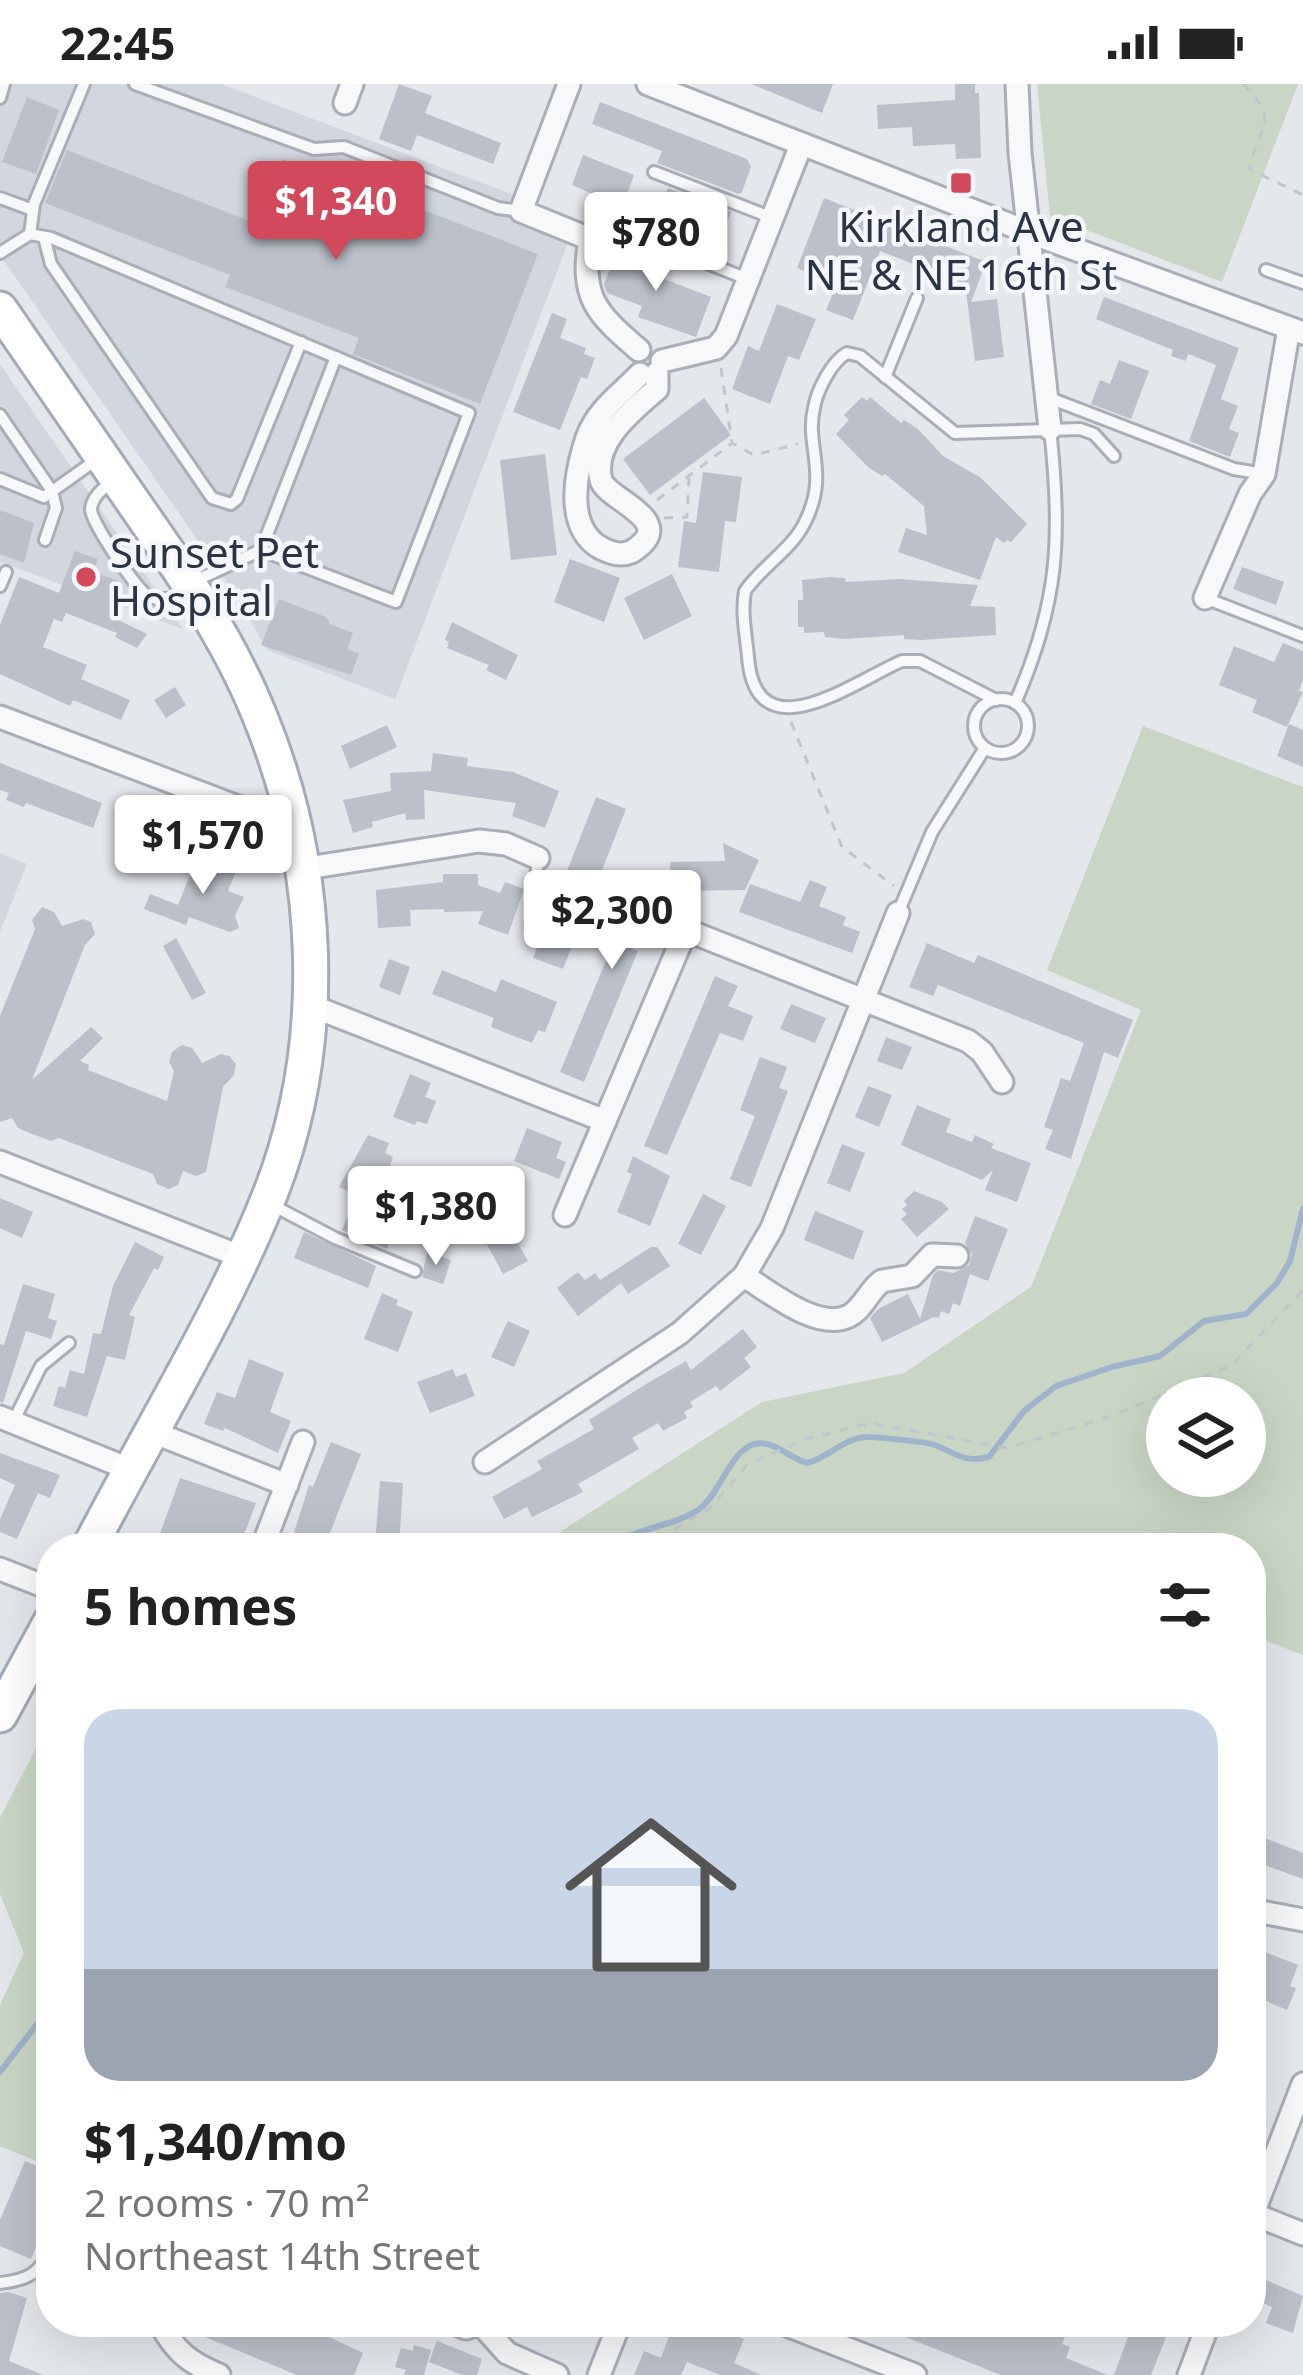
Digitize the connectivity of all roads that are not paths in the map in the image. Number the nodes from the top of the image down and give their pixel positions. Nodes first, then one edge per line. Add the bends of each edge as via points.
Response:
1 (4, 84) edge
2 (84, 84) edge
3 (135, 84) edge
4 (569, 84) edge
5 (648, 84) edge
6 (1017, 84) edge
7 (0, 98) edge
8 (801, 146) junction
9 (654, 172) dead end
10 (0, 199) edge
11 (33, 210) junction
12 (521, 211) junction
13 (773, 218) junction
14 (1028, 232) junction
15 (632, 233) dead end
16 (30, 234) junction
17 (44, 237) junction
18 (0, 253) edge
19 (1266, 270) dead end
20 (749, 280) junction
21 (1303, 283) edge
22 (917, 298) dead end
23 (4, 322) edge
24 (1296, 331) edge
25 (301, 342) junction
26 (336, 357) junction
27 (653, 369) junction
28 (886, 377) junction
29 (1047, 397) junction
30 (0, 415) edge
31 (1050, 429) junction
32 (1114, 456) dead end
33 (109, 467) junction
34 (1264, 474) junction
35 (0, 479) edge
36 (52, 491) junction
37 (45, 540) dead end
38 (261, 550) junction
39 (6, 572) dead end
40 (0, 586) edge
41 (193, 591) junction
42 (1205, 598) joint
43 (1303, 636) edge
44 (996, 700) junction
45 (1015, 703) junction
46 (0, 717) edge
47 (986, 748) junction
48 (296, 830) junction
49 (538, 858) joint
50 (301, 868) junction
51 (902, 903) joint
52 (531, 928) dead end
53 (865, 998) junction
54 (312, 1006) junction
55 (1002, 1082) dead end
56 (605, 1121) junction
57 (0, 1162) edge
58 (268, 1199) junction
59 (565, 1215) dead end
60 (957, 1256) dead end
61 (242, 1257) junction
62 (415, 1271) dead end
63 (744, 1276) junction
64 (68, 1343) dead end
65 (6, 1420) edge
66 (150, 1431) junction
67 (303, 1442) dead end
68 (485, 1462) dead end
69 (129, 1469) junction
70 (287, 1485) junction
71 (97, 1533) edge
72 (268, 1533) edge
73 (0, 1569) edge
74 (36, 1583) edge
75 (36, 1649) edge
76 (0, 1715) edge
77 (1266, 1913) edge
78 (1303, 1921) edge
79 (1303, 2084) edge
80 (1266, 2180) edge
81 (1266, 2221) edge
82 (1303, 2234) edge
83 (36, 2272) edge
84 (0, 2282) edge
85 (167, 2337) edge
86 (494, 2337) edge
87 (614, 2337) edge
88 (817, 2337) edge
89 (1203, 2337) edge
90 (219, 2375) edge
91 (557, 2375) edge
92 (599, 2375) edge
93 (915, 2375) edge
94 (1189, 2375) edge

1 - 7 lane
2 - 11 lane
3 - 12 lane
4 - 12 street
5 - 8 street
6 - 14 street
8 - 13 street
8 - 14 street
9 - 13 lane
10 - 11 lane
11 - 16 lane
12 - 27 street via 590,238 591,301 639,350 633,362
13 - 20 street
14 - 24 street
14 - 29 street
15 - 20 lane
16 - 17 lane
16 - 18 lane
17 - 25 lane
17 - 25 lane via 51,264 219,502 237,499
19 - 21 lane
20 - 27 street via 716,347
22 - 28 lane
23 - 33 main road
24 - 34 street
25 - 26 lane
26 - 38 lane
26 - 38 lane via 470,413 396,602
27 - 27 street via 589,433 575,514 604,550 619,554 644,541 643,516 610,495 601,468 621,421 657,389
28 - 31 lane via 955,433
28 - 44 lane via 847,353 836,359 813,409 818,472 806,522 750,584 743,603 750,681 760,698 803,709 902,661 920,661
29 - 31 street
29 - 34 lane
30 - 36 lane
31 - 32 lane via 1094,434
31 - 45 lane via 1059,505 1053,586
33 - 36 lane
33 - 41 main road
34 - 42 street
35 - 36 lane via 44,497
36 - 37 lane via 56,508
38 - 41 lane
39 - 40 lane
41 - 48 main road via 260,715
42 - 43 lane
44 - 45 lane
44 - 47 lane via 975,721
45 - 47 lane via 1027,718 1021,745 1004,753
46 - 48 street
47 - 51 lane via 932,832
48 - 50 main road
49 - 50 street via 479,841
49 - 52 lane
50 - 54 main road
51 - 53 street
53 - 55 street via 968,1041
53 - 56 street via 686,930
53 - 63 street via 772,1228
54 - 56 street
54 - 58 main road via 305,1076
56 - 59 street
57 - 61 street
58 - 61 main road
58 - 62 lane via 296,1220
60 - 63 street via 932,1255 912,1276 882,1280 856,1311 837,1319 807,1312
61 - 66 main road
63 - 68 street via 680,1333
64 - 65 lane via 41,1366
65 - 69 street
66 - 69 main road
66 - 70 street
67 - 70 street
69 - 71 main road
70 - 72 street
73 - 74 street
75 - 76 main road
77 - 78 street
79 - 80 street
81 - 82 street
83 - 84 lane
85 - 90 street via 191,2364
86 - 91 street via 507,2353
87 - 92 street
88 - 93 street
89 - 94 street

